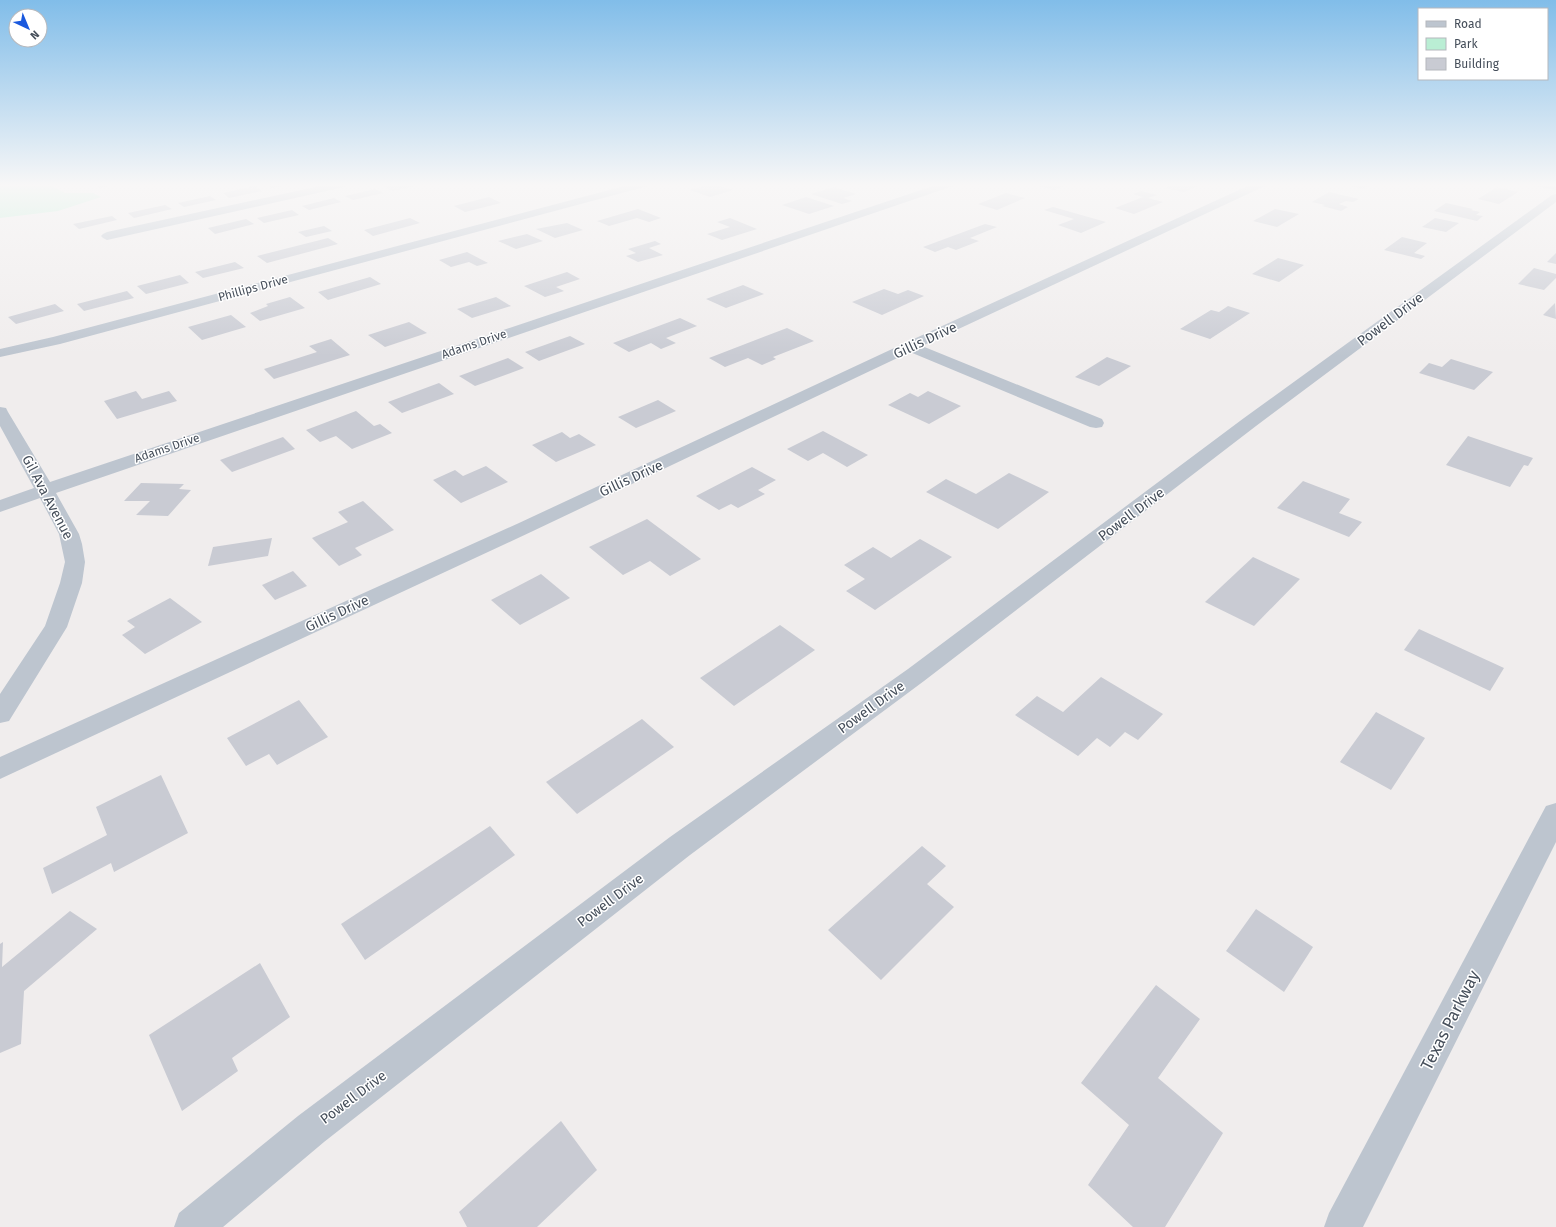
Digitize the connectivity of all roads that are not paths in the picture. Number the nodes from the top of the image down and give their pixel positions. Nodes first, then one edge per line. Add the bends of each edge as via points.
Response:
1 (429, 241) edge
2 (780, 241) edge
3 (1137, 241) edge
4 (1496, 241) edge
5 (910, 346) junction
6 (0, 354) edge
7 (0, 412) edge
8 (1096, 423) dead end
9 (44, 490) junction
10 (0, 506) edge
11 (0, 714) edge
12 (0, 768) edge
13 (1556, 814) edge
14 (193, 1227) edge
15 (1343, 1227) edge

1 - 6 street, Phillips Drive
2 - 9 street, Adams Drive
3 - 5 street, Gillis Drive
4 - 14 street, Powell Drive via 1250,422 916,675 680,846 312,1129
5 - 8 street
5 - 12 street, Gillis Drive via 526,527
7 - 9 street, Gil Ava Avenue
9 - 10 street, Adams Drive
9 - 11 street, Gil Ava Avenue via 72,544 75,562 71,583 56,626
13 - 15 street, Texas Parkway

